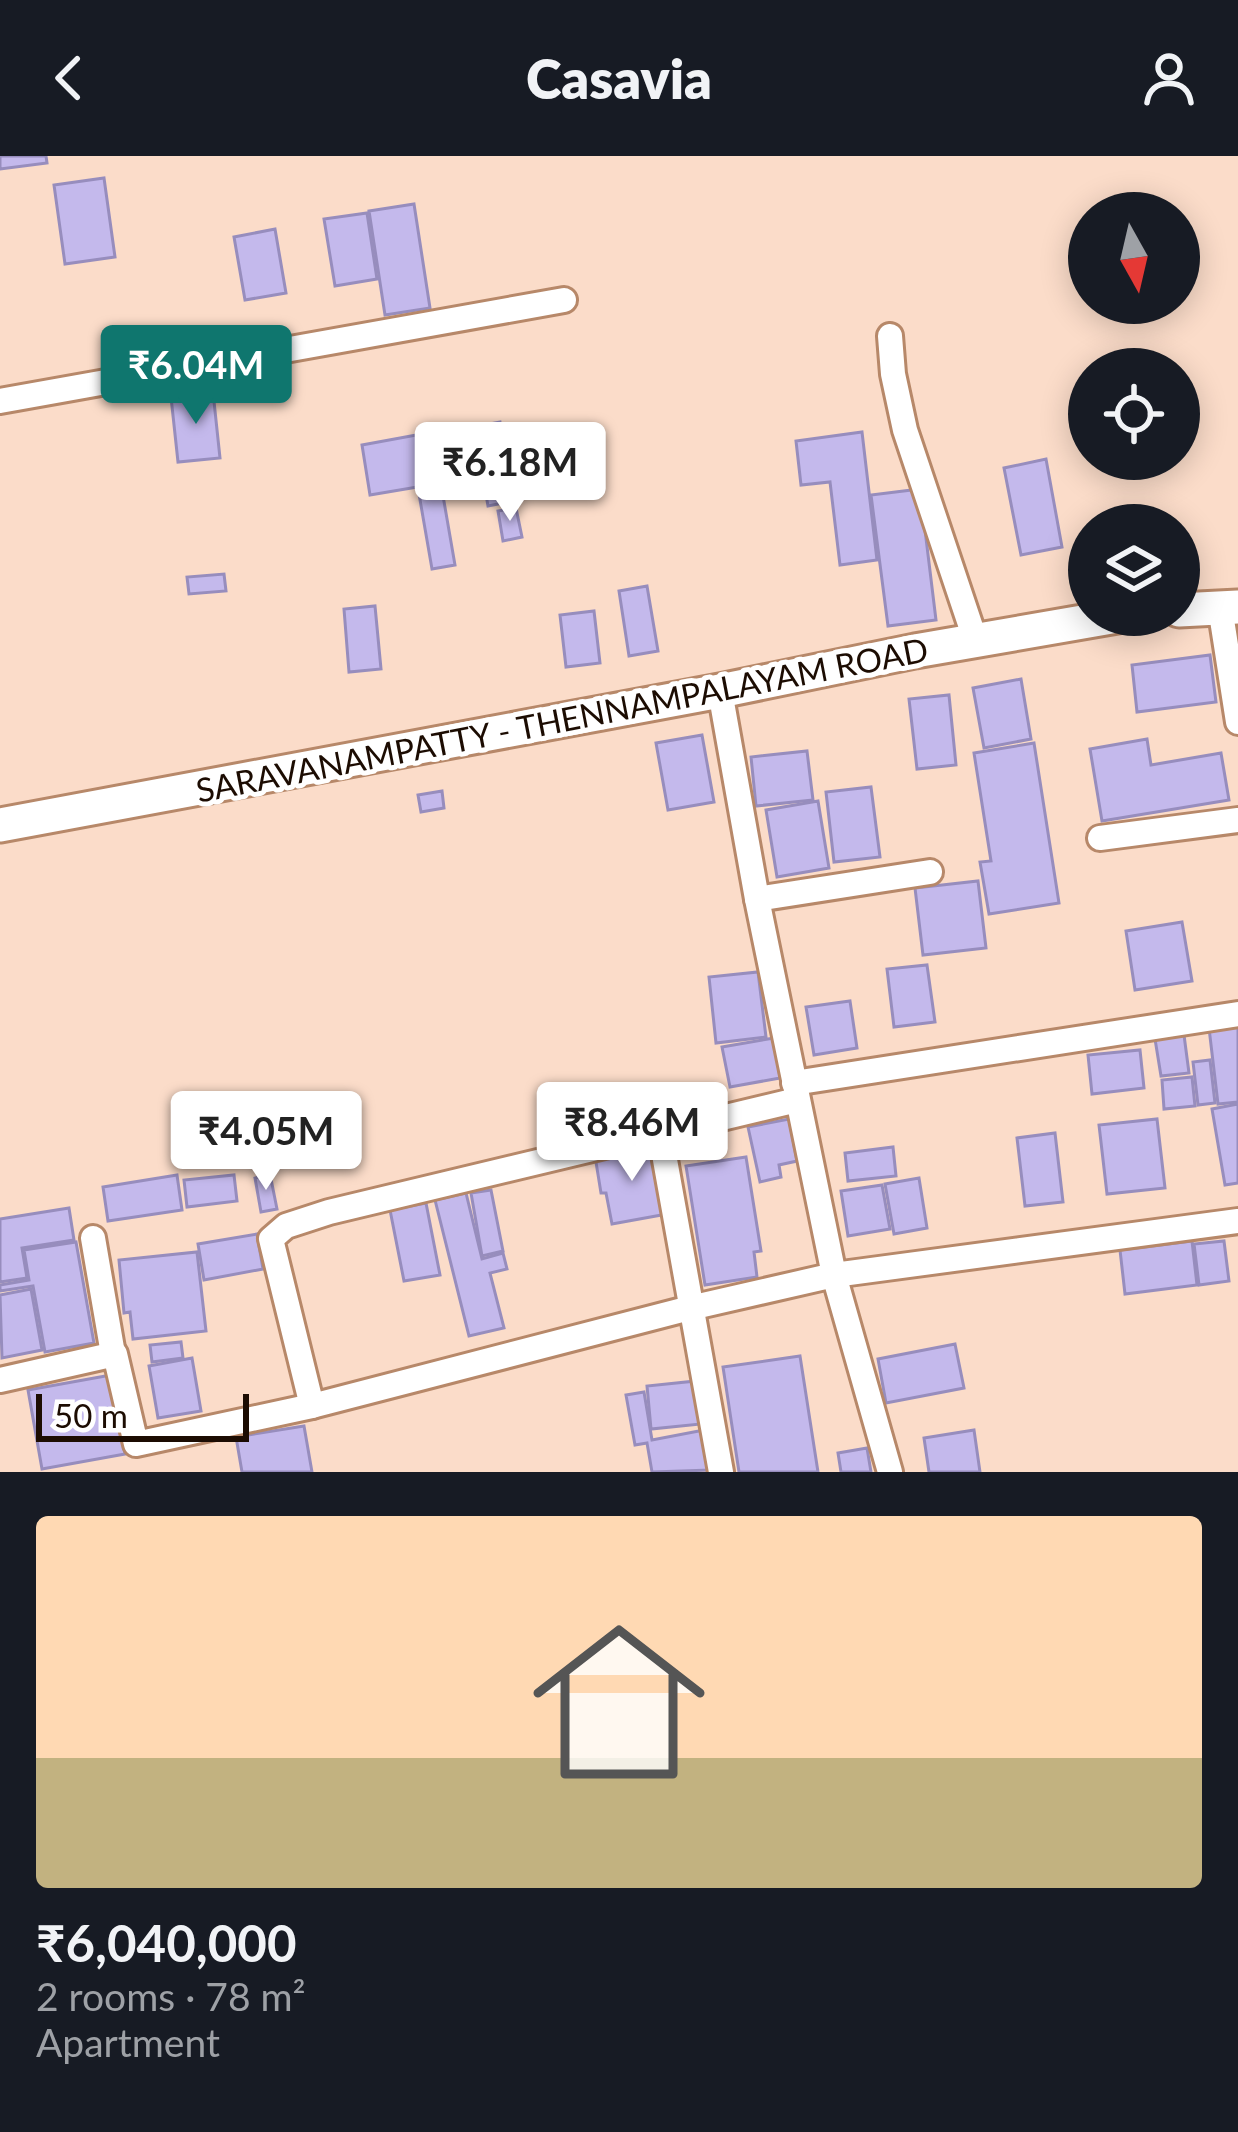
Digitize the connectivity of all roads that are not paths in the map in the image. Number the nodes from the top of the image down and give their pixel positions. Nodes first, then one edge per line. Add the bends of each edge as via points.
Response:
1 (564, 300) dead end
2 (890, 336) dead end
3 (0, 401) edge
4 (1229, 607) edge
5 (1068, 625) edge
6 (976, 642) junction
7 (720, 691) junction
8 (1238, 722) edge
9 (1238, 820) edge
10 (0, 826) edge
11 (1100, 838) dead end
12 (930, 872) dead end
13 (757, 899) junction
14 (1238, 1014) edge
15 (796, 1092) junction
16 (661, 1132) junction
17 (1238, 1221) edge
18 (93, 1238) dead end
19 (833, 1274) junction
20 (690, 1308) junction
21 (113, 1354) junction
22 (0, 1380) edge
23 (312, 1406) junction
24 (136, 1444) junction
25 (139, 1472) edge
26 (721, 1472) edge
27 (890, 1472) edge

1 - 3 street
2 - 6 street via 905,430
4 - 8 street
5 - 6 main road, SARAVANAMPATTY - THENNAMPALAYAM ROAD
6 - 7 main road, SARAVANAMPATTY - THENNAMPALAYAM ROAD
7 - 10 main road, SARAVANAMPATTY - THENNAMPALAYAM ROAD
7 - 13 street
9 - 11 street
12 - 13 street
13 - 15 street
14 - 15 street
15 - 16 street
15 - 19 street
16 - 20 street
16 - 23 street via 286,1226 271,1239
17 - 19 street
18 - 21 street
19 - 20 street
19 - 27 street
20 - 23 street
20 - 26 street
21 - 22 street
21 - 24 street
23 - 24 street
24 - 25 street

